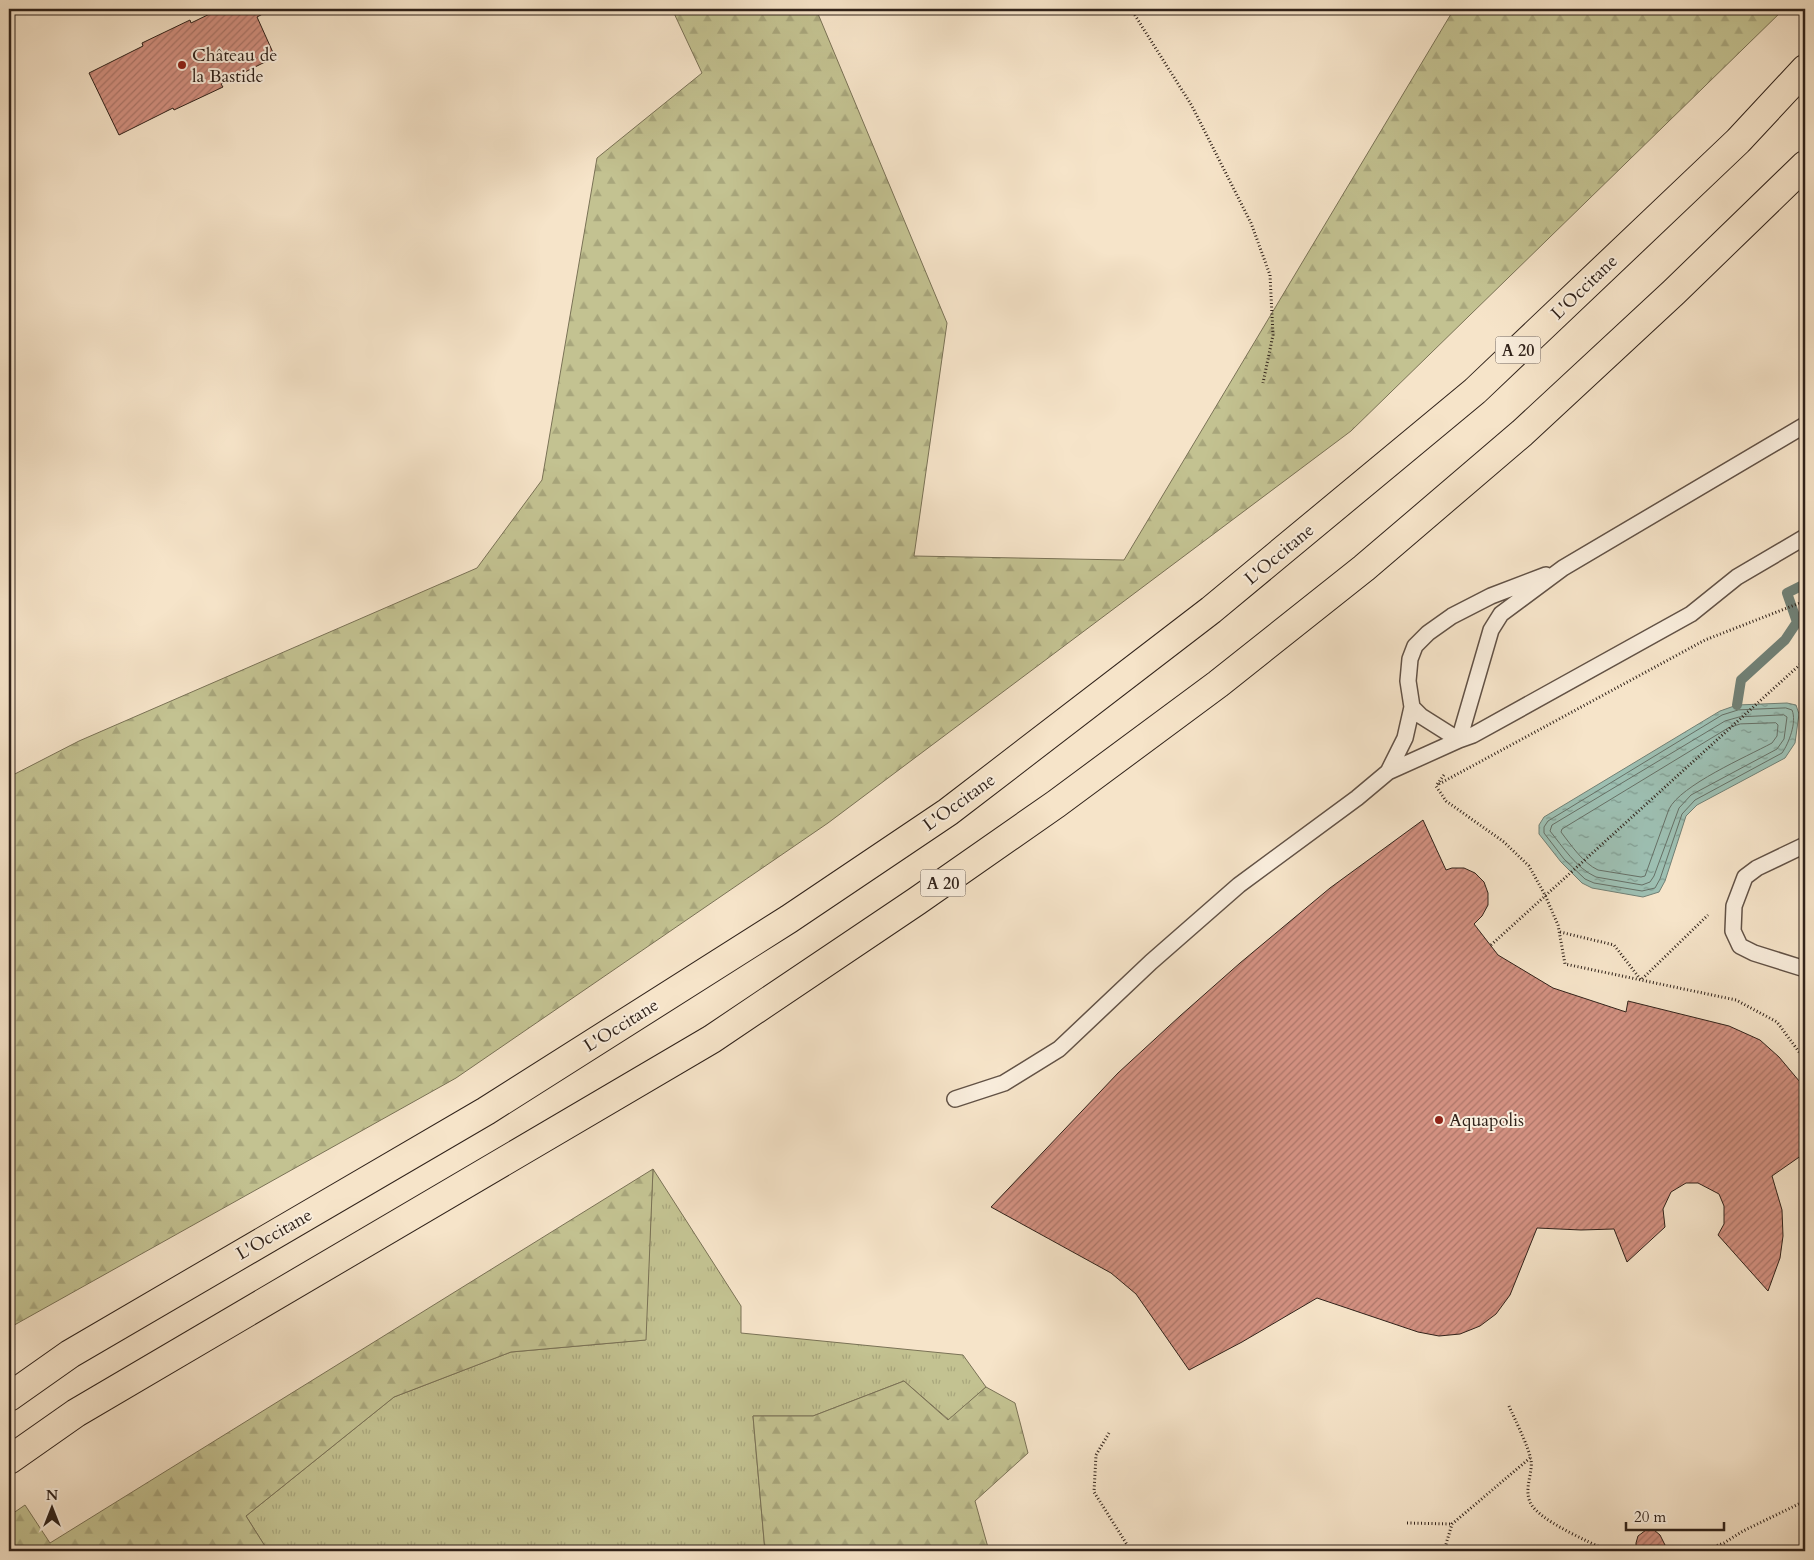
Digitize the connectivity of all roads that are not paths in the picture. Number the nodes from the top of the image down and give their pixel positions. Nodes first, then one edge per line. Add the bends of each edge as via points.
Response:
1 (1805, 69) edge
2 (1805, 165) edge
3 (1805, 425) edge
4 (1805, 536) edge
5 (1563, 568) junction
6 (1412, 707) junction
7 (1466, 738) junction
8 (1388, 772) junction
9 (1805, 846) edge
10 (1805, 969) edge
11 (955, 1100) dead end
12 (9, 1396) edge
13 (9, 1460) edge

1 - 12 highway, L'Occitane / A 20 via 1738,140 1474,391 1211,610 948,812 788,919 486,1111 70,1354
2 - 13 highway, A 20 via 1522,433 1364,568 1218,684 1056,804 712,1039 76,1413
3 - 5 lane
4 - 7 lane via 1736,577 1691,614
5 - 6 lane via 1491,596 1452,616 1428,633 1415,646 1410,659 1408,680
5 - 7 lane via 1502,614 1491,630
6 - 7 lane via 1421,716
6 - 8 lane via 1405,738
7 - 8 lane
8 - 11 lane via 1239,885 1058,1049 1004,1083
9 - 10 lane via 1745,877 1734,906 1733,931 1740,946

